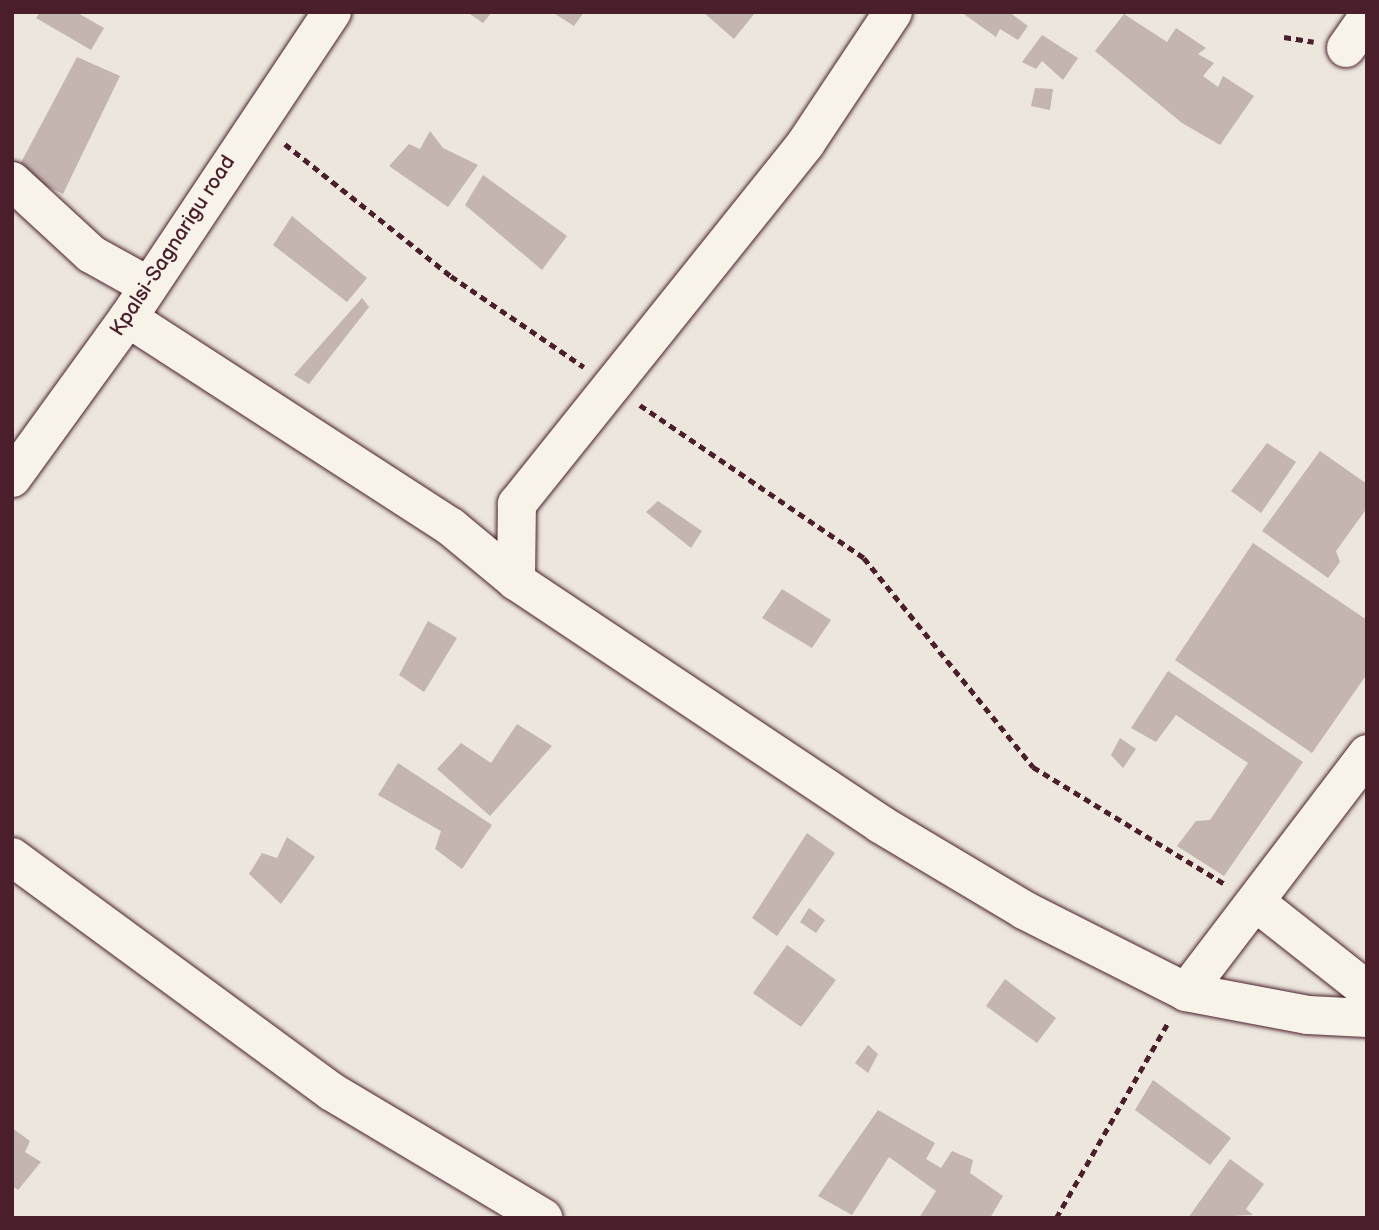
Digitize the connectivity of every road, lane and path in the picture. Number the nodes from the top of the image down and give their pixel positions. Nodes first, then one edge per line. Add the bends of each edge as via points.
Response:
1 (332, 12) edge
2 (892, 12) edge
3 (255, 120) junction
4 (12, 181) edge
5 (147, 285) junction
6 (128, 318) junction
7 (614, 388) junction
8 (12, 478) edge
9 (517, 505) junction
10 (451, 527) junction
11 (516, 581) junction
12 (1367, 754) edge
13 (12, 857) edge
14 (1258, 904) junction
15 (1367, 990) edge
16 (1186, 992) junction
17 (1367, 1018) edge
18 (543, 1218) edge
19 (1056, 1218) edge

1 - 3 street, Kpalsi-Sagnarigu road
2 - 7 street via 806,143
3 - 5 street, Kpalsi-Sagnarigu road
3 - 7 path via 451,276
4 - 5 street via 91,254
5 - 6 street, Kpalsi-Sagnarigu road
6 - 8 street, Kpalsi-Sagnarigu road
6 - 10 street
7 - 9 street
7 - 14 path via 864,558 1032,767
9 - 10 street
9 - 11 street
10 - 11 street
11 - 16 street via 948,866
12 - 14 street
13 - 18 street via 332,1092
14 - 15 street
14 - 16 street
16 - 17 street via 1308,1015
16 - 19 path

